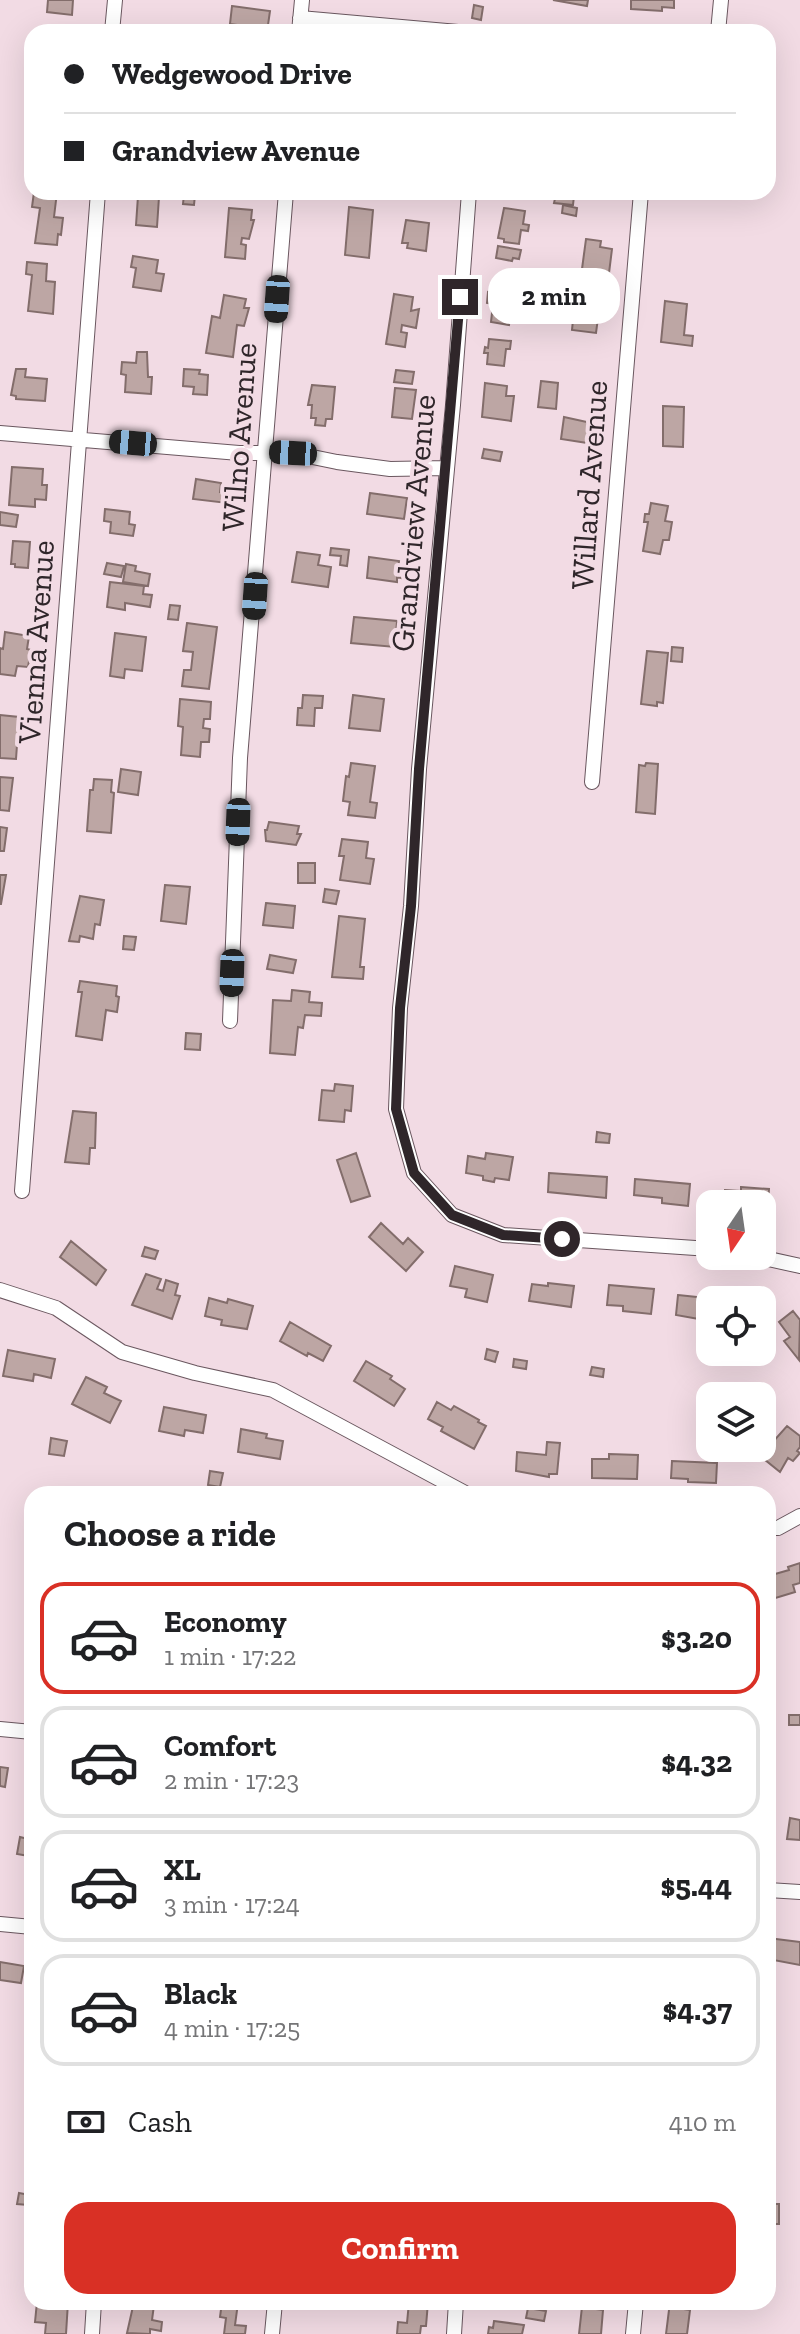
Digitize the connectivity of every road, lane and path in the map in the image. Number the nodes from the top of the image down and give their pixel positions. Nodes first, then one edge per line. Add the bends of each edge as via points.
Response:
1 (115, 0) edge
2 (302, 0) edge
3 (721, 0) edge
4 (113, 24) edge
5 (300, 24) edge
6 (719, 24) edge
7 (97, 200) edge
8 (285, 200) edge
9 (468, 200) edge
10 (640, 200) edge
11 (0, 433) edge
12 (79, 439) junction
13 (266, 451) junction
14 (446, 468) junction
15 (592, 782) dead end
16 (230, 1021) dead end
17 (22, 1191) dead end
18 (696, 1248) edge
19 (776, 1261) edge
20 (800, 1266) edge
21 (0, 1290) edge
22 (452, 1486) edge
23 (800, 1516) edge
24 (776, 1528) edge
25 (0, 1729) edge
26 (24, 1731) edge
27 (776, 1890) edge
28 (800, 1892) edge
29 (0, 1924) edge
30 (24, 1926) edge
31 (94, 2310) edge
32 (274, 2310) edge
33 (456, 2310) edge
34 (635, 2310) edge
35 (92, 2334) edge
36 (272, 2334) edge
37 (454, 2334) edge
38 (633, 2334) edge

1 - 4 street
2 - 5 street
3 - 6 street
7 - 12 street, Vienna Avenue
8 - 13 street, Wilno Avenue
9 - 14 street, Grandview Avenue
10 - 15 street, Willard Avenue
11 - 12 street
12 - 13 street
12 - 17 street, Vienna Avenue
13 - 14 street via 390,469
13 - 16 street, Wilno Avenue via 240,758
14 - 18 street, Grandview Avenue via 400,1008 396,1109 414,1173 452,1215 503,1235
19 - 20 street
21 - 22 street via 56,1308 122,1352 273,1390
23 - 24 street
25 - 26 street
27 - 28 street
29 - 30 street
31 - 35 street
32 - 36 street
33 - 37 street
34 - 38 street

